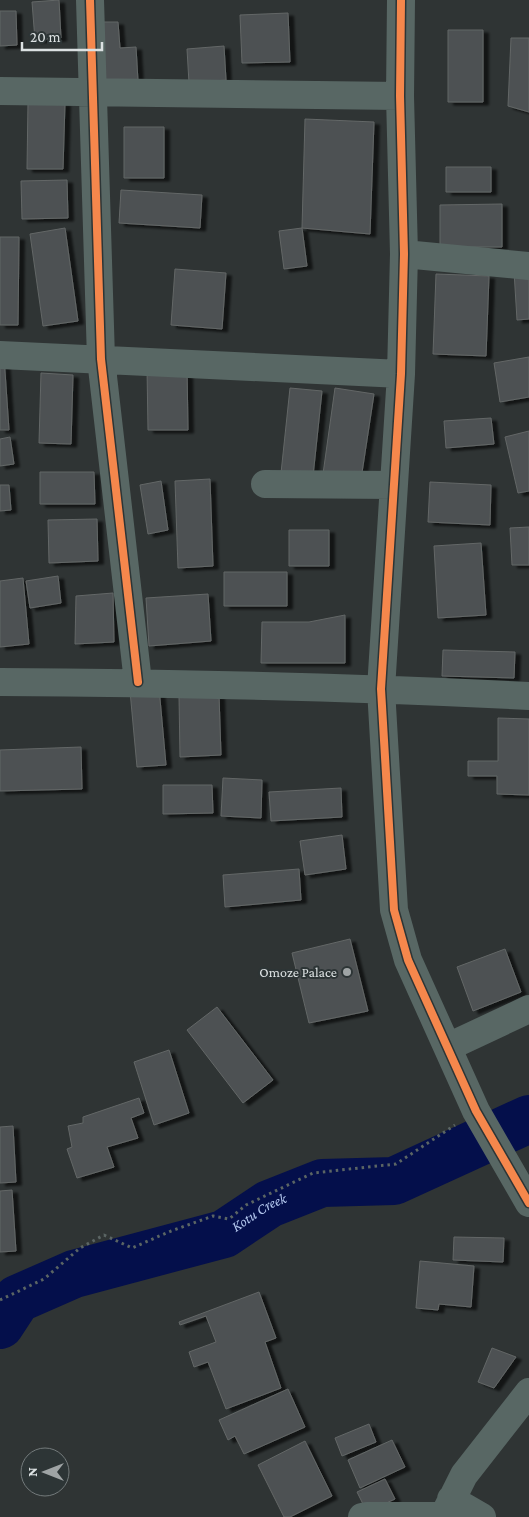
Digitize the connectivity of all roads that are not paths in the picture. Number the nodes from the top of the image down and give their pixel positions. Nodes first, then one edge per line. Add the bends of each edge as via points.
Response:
1 (90, 0) edge
2 (401, 0) edge
3 (0, 91) edge
4 (93, 93) junction
5 (400, 96) junction
6 (404, 254) junction
7 (529, 266) edge
8 (0, 355) edge
9 (101, 359) junction
10 (401, 374) junction
11 (265, 484) dead end
12 (394, 485) junction
13 (0, 682) edge
14 (138, 682) junction
15 (381, 689) junction
16 (529, 696) edge
17 (529, 1009) edge
18 (448, 1047) junction
19 (529, 1204) edge
20 (529, 1392) edge
21 (446, 1510) edge
22 (362, 1517) edge
23 (482, 1517) edge

1 - 4 street
2 - 5 street
3 - 4 street
4 - 5 street
4 - 9 street
5 - 6 street
6 - 7 street
6 - 10 street
8 - 9 street
9 - 10 street
9 - 14 street
10 - 12 street
11 - 12 street
12 - 15 street
13 - 14 street
14 - 15 street
15 - 16 street
15 - 18 street via 394,910 408,960
17 - 18 street
18 - 19 street via 481,1120
20 - 21 street via 464,1475
21 - 22 street
21 - 23 street

